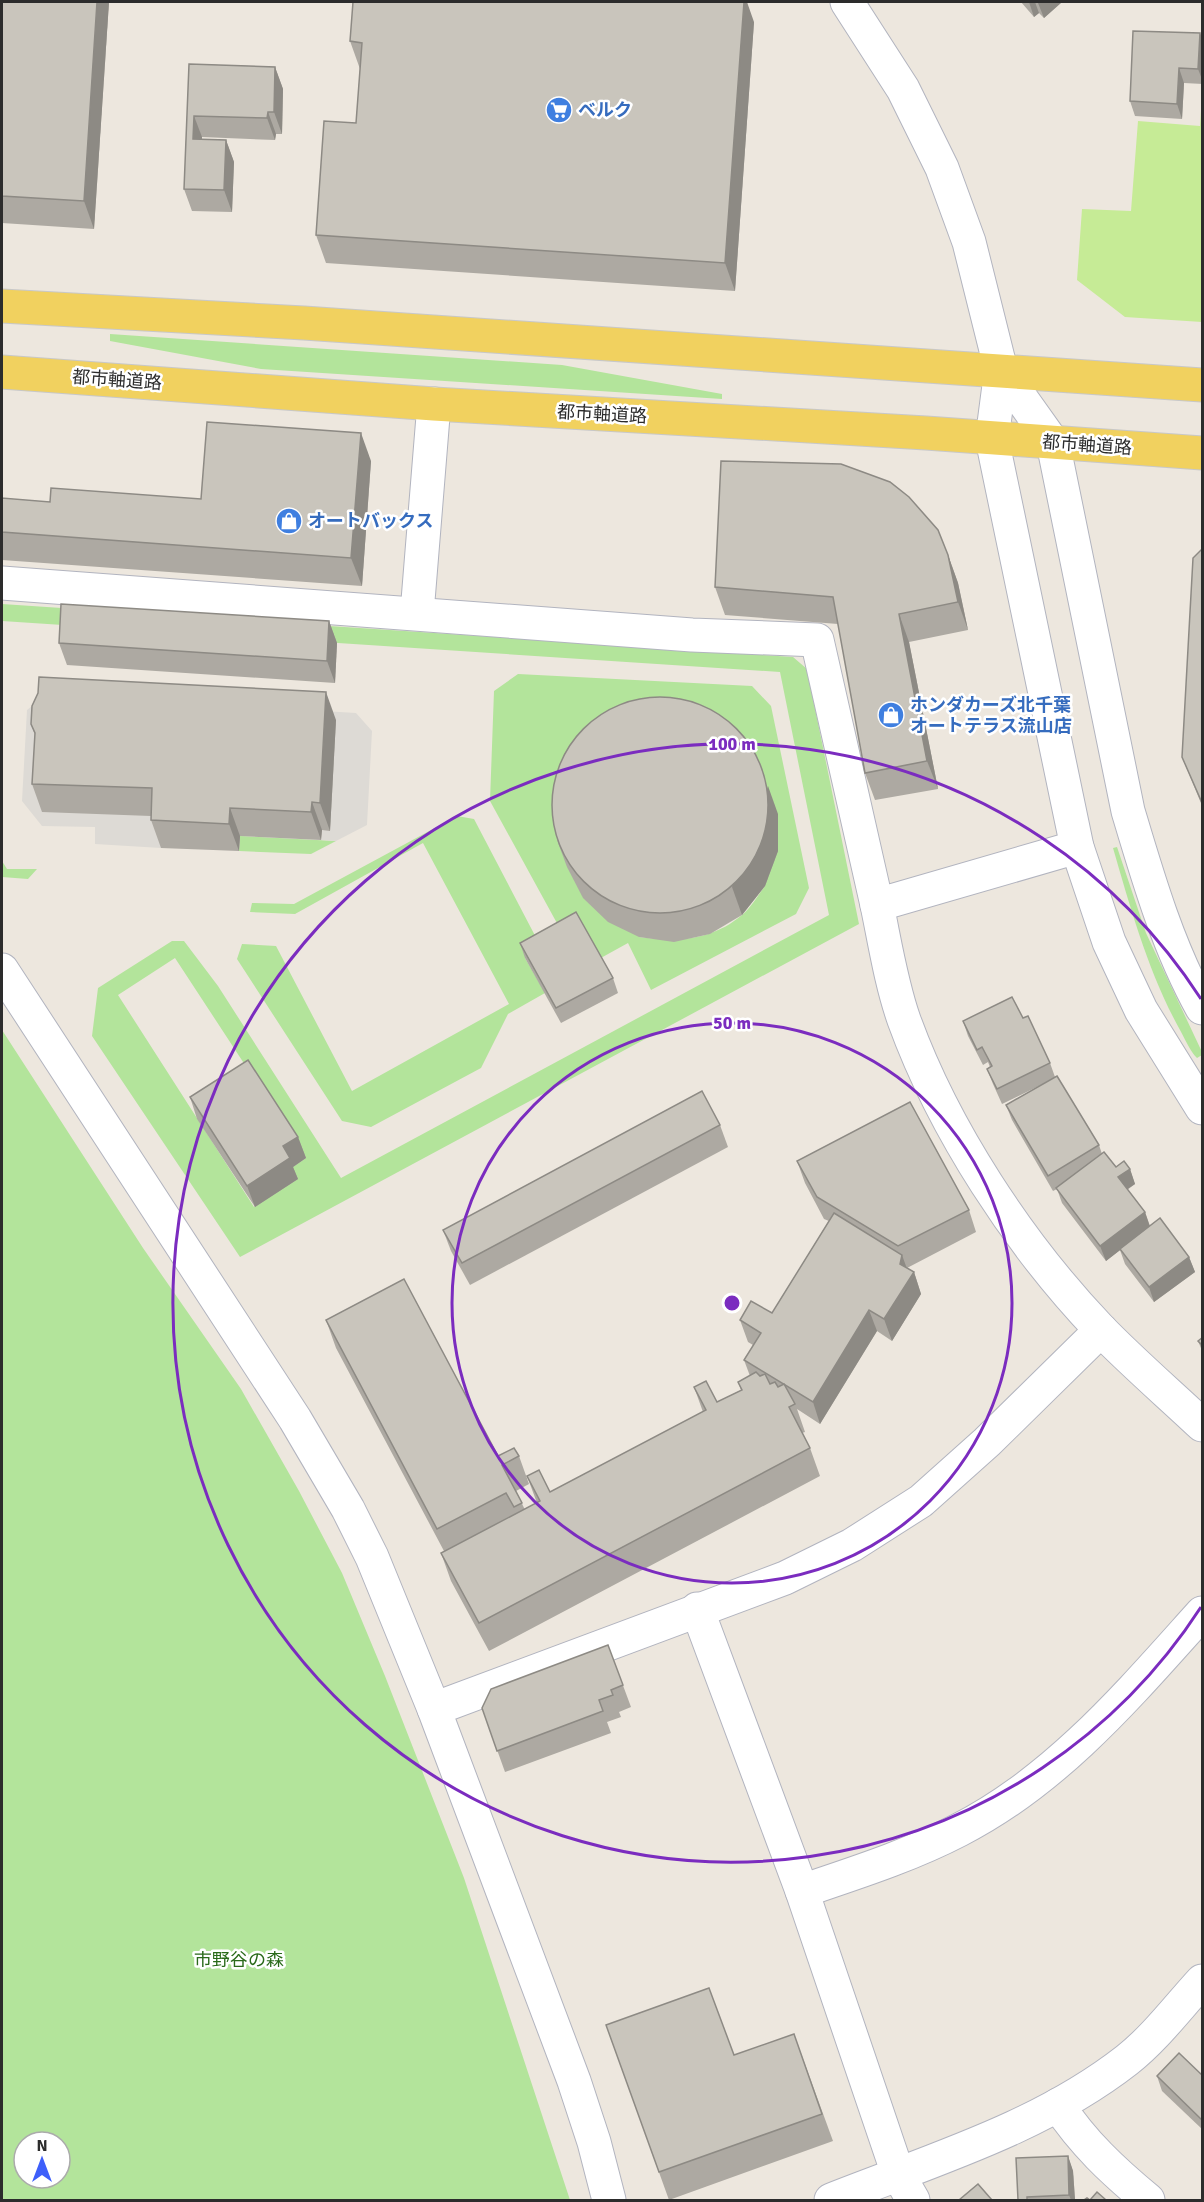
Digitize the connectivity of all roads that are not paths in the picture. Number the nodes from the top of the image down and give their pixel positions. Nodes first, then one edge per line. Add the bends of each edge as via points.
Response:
1 (847, 2) edge
2 (2, 306) edge
3 (1001, 370) junction
4 (2, 372) edge
5 (1203, 385) edge
6 (434, 404) junction
7 (992, 439) junction
8 (1053, 443) junction
9 (1203, 453) edge
10 (2, 583) edge
11 (417, 613) junction
12 (1077, 847) junction
13 (877, 905) junction
14 (2, 970) edge
15 (1203, 1008) edge
16 (1203, 1108) edge
17 (1101, 1330) junction
18 (1203, 1425) edge
19 (697, 1609) junction
20 (1203, 1613) edge
21 (434, 1708) junction
22 (802, 1891) junction
23 (1203, 1981) edge
24 (1058, 2105) junction
25 (905, 2187) edge
26 (609, 2200) edge
27 (831, 2200) edge
28 (1148, 2200) edge

1 - 3 street via 903,89 942,168 969,242
2 - 3 main road
3 - 5 main road
3 - 7 street
3 - 8 street
4 - 6 main road, 都市軸道路
6 - 7 main road, 都市軸道路
6 - 11 street
7 - 8 main road, 都市軸道路
7 - 12 street
8 - 9 main road, 都市軸道路
8 - 15 street via 1128,811 1168,933
10 - 11 street
11 - 13 street via 726,637 818,640
12 - 13 street
12 - 16 street via 1109,942 1141,1010
13 - 17 street via 904,1019 942,1104 1010,1219
14 - 21 street via 318,1457 372,1557
17 - 18 street
17 - 19 street via 921,1501 852,1545 785,1578
19 - 21 street
19 - 22 street
20 - 22 street via 1111,1714 1034,1782 960,1830 895,1859
21 - 26 street via 574,2081
22 - 25 street
23 - 24 street via 1130,2058
24 - 25 street
24 - 28 street via 1099,2158
25 - 27 street

